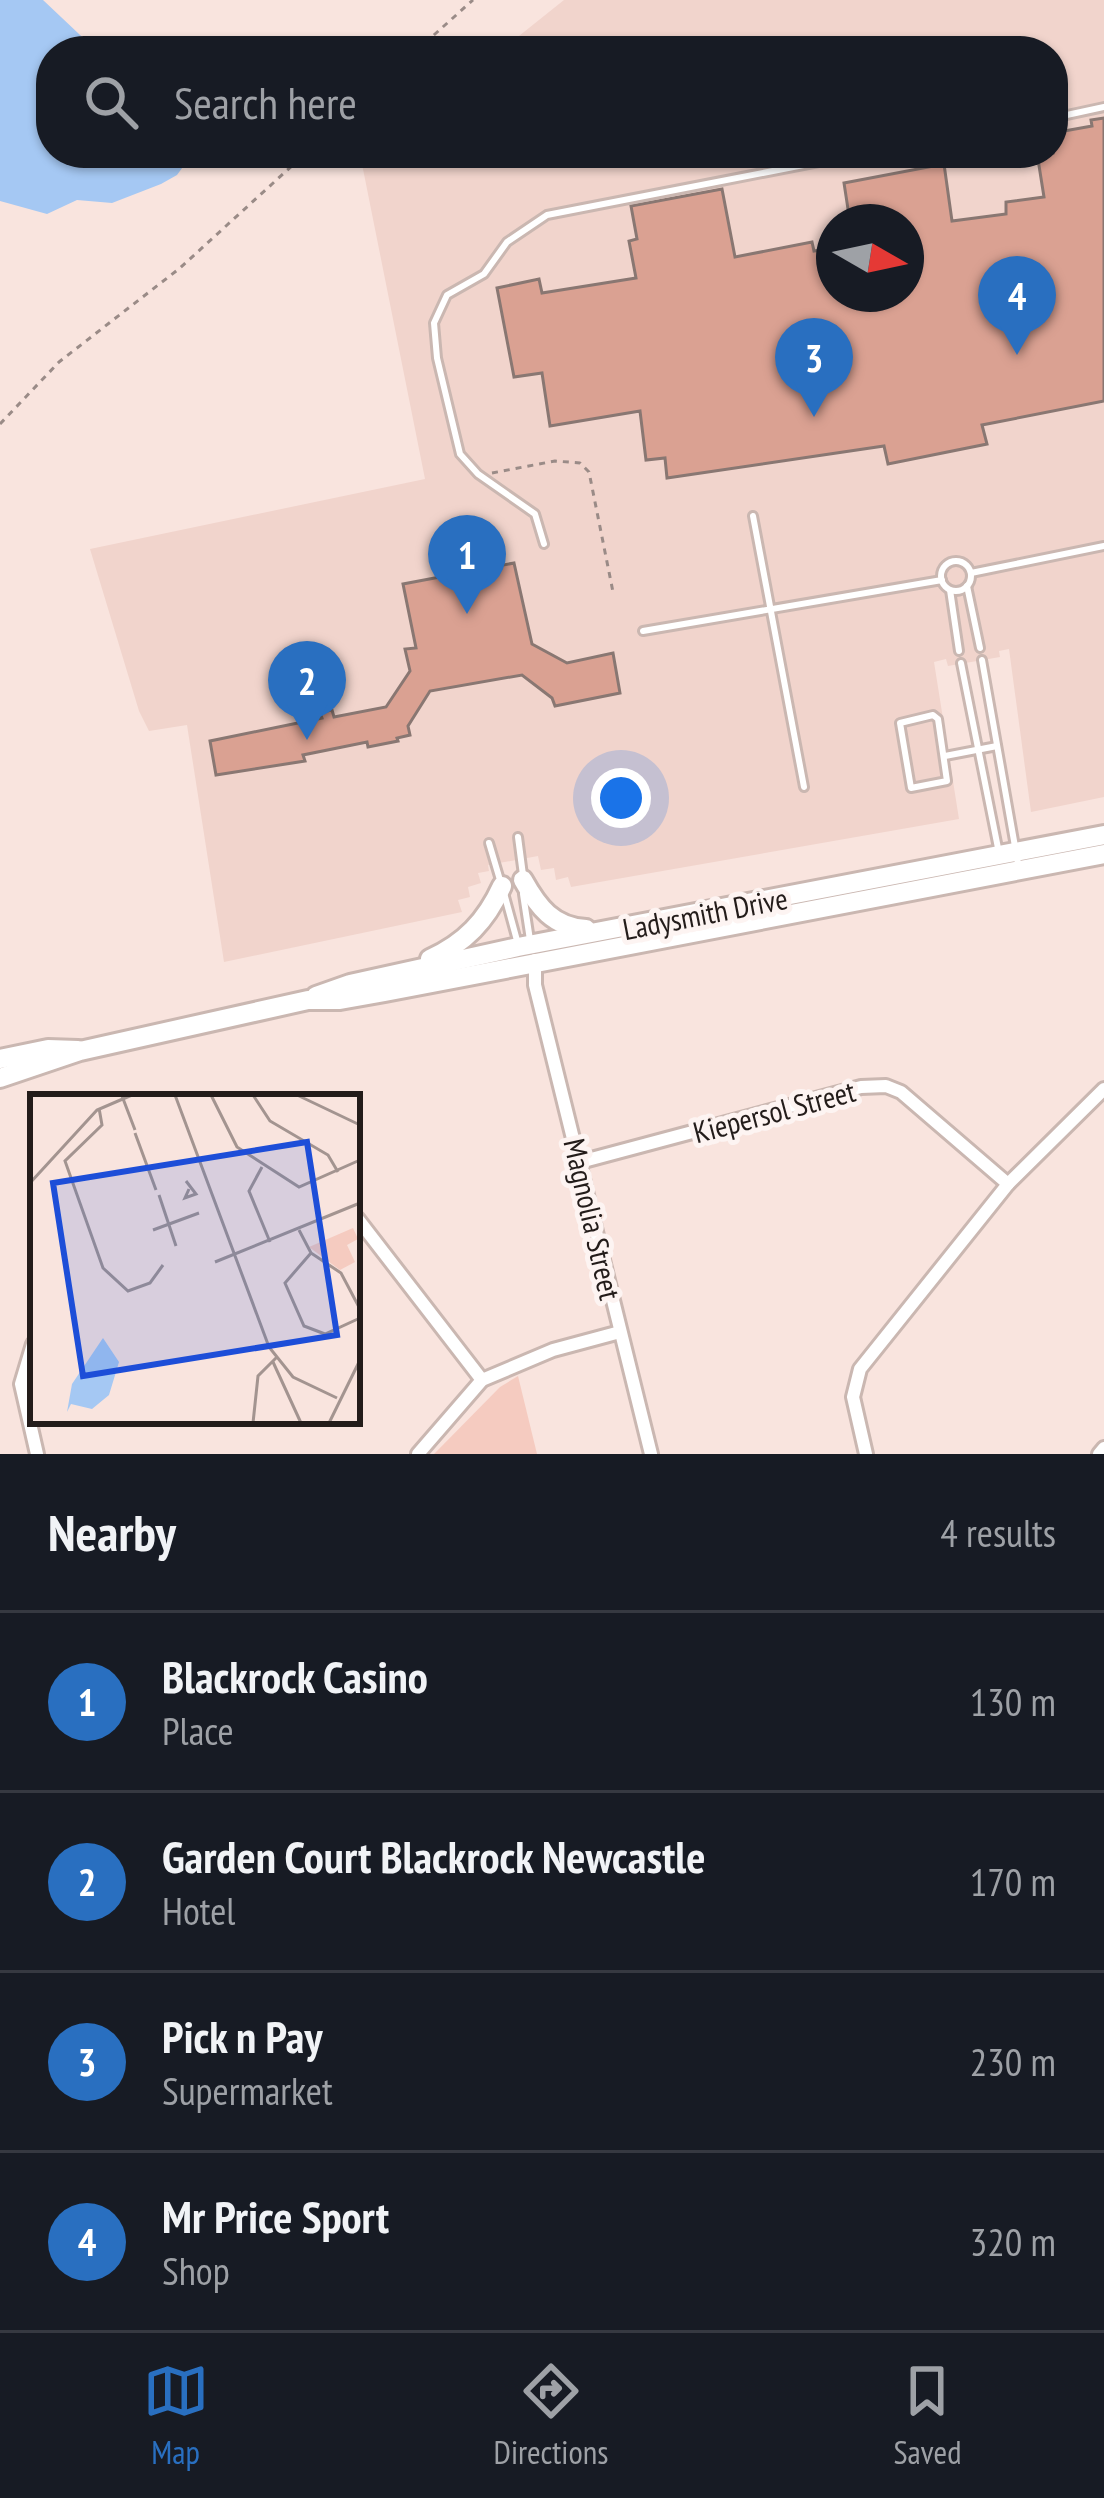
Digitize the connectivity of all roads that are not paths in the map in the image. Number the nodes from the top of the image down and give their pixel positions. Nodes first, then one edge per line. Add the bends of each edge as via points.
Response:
1 (1104, 107) edge
2 (1068, 115) edge
3 (787, 168) edge
4 (753, 516) dead end
5 (544, 544) dead end
6 (1104, 547) edge
7 (971, 573) junction
8 (942, 580) junction
9 (968, 586) junction
10 (950, 590) junction
11 (772, 609) junction
12 (643, 631) dead end
13 (980, 647) dead end
14 (959, 651) dead end
15 (982, 660) dead end
16 (961, 664) dead end
17 (997, 746) junction
18 (979, 750) junction
19 (945, 756) junction
20 (804, 787) dead end
21 (1104, 836) edge
22 (518, 837) dead end
23 (490, 843) dead end
24 (1104, 854) edge
25 (1010, 864) junction
26 (523, 880) junction
27 (502, 886) junction
28 (628, 928) junction
29 (527, 956) junction
30 (386, 976) junction
31 (308, 1000) junction
32 (80, 1051) junction
33 (0, 1059) edge
34 (0, 1078) edge
35 (1104, 1089) edge
36 (580, 1162) junction
37 (1008, 1184) junction
38 (360, 1222) edge
39 (620, 1332) junction
40 (30, 1354) edge
41 (482, 1380) junction
42 (30, 1421) edge
43 (31, 1424) edge
44 (38, 1454) edge
45 (418, 1454) edge
46 (651, 1454) edge
47 (866, 1454) edge

1 - 2 lane
3 - 5 lane via 547,215 507,242 484,274 447,295 434,323 460,454 535,514
4 - 11 lane
6 - 7 lane
7 - 8 lane via 952,562
7 - 9 lane
8 - 10 lane
8 - 11 lane
9 - 10 lane
9 - 13 lane
10 - 14 lane
11 - 12 lane
11 - 20 lane
15 - 17 lane
16 - 18 lane
17 - 18 lane
17 - 25 lane
18 - 19 lane
18 - 25 lane
19 - 19 lane via 946,782 911,788 900,723 936,716
21 - 25 street, Ladysmith Drive
22 - 26 lane
23 - 27 lane
24 - 25 street, Ladysmith Drive
25 - 28 street, Ladysmith Drive
25 - 29 street, Ladysmith Drive
26 - 28 street via 548,916 567,926
26 - 29 lane
27 - 29 lane
27 - 30 street via 469,936
28 - 29 street, Ladysmith Drive
29 - 30 street, Ladysmith Drive
29 - 31 street, Ladysmith Drive via 340,1000
29 - 36 street, Magnolia Street
30 - 31 street, Ladysmith Drive
31 - 32 street, Ladysmith Drive
32 - 33 street, Ladysmith Drive
32 - 34 street, Ladysmith Drive
35 - 37 street
36 - 37 street, Kiepersol Street via 886,1086
36 - 39 street, Magnolia Street
37 - 47 street via 860,1369 853,1397
38 - 41 street
39 - 41 street
39 - 46 street, Magnolia Street
40 - 42 street via 21,1384
41 - 45 street
43 - 44 street

